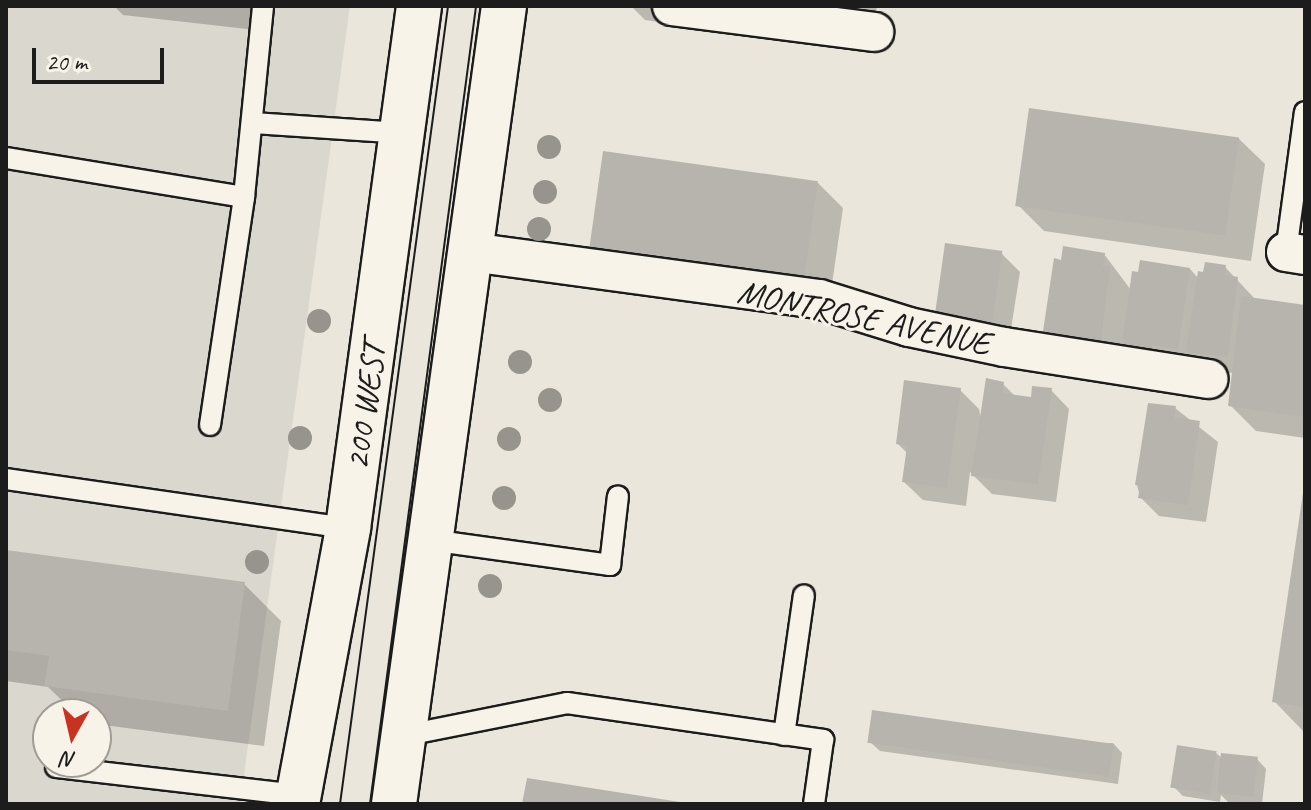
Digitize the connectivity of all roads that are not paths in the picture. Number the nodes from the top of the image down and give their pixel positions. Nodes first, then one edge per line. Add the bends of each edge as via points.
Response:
1 (263, 6) edge
2 (419, 6) edge
3 (504, 6) edge
4 (672, 6) edge
5 (874, 32) dead end
6 (1305, 112) edge
7 (252, 123) junction
8 (402, 133) junction
9 (6, 158) edge
10 (244, 197) junction
11 (471, 252) junction
12 (1296, 253) edge
13 (1209, 379) dead end
14 (210, 425) dead end
15 (6, 479) edge
16 (618, 496) dead end
17 (348, 528) junction
18 (430, 540) junction
19 (804, 595) dead end
20 (784, 735) junction
21 (402, 736) junction
22 (112, 774) edge
23 (298, 799) edge
24 (394, 804) edge
25 (814, 804) edge

1 - 7 lane
2 - 8 street, 200 WEST
3 - 11 street
4 - 5 street
6 - 12 lane
7 - 8 lane
7 - 10 lane
8 - 17 street, 200 WEST
9 - 10 lane
10 - 14 lane
11 - 13 street, MONTROSE AVENUE via 819,299 909,327 1004,347
11 - 18 street
15 - 17 lane
16 - 18 lane via 610,565
17 - 23 street, 200 WEST
18 - 21 street
19 - 20 lane
20 - 21 lane via 567,703
20 - 25 lane via 823,740
21 - 24 street
22 - 23 lane

